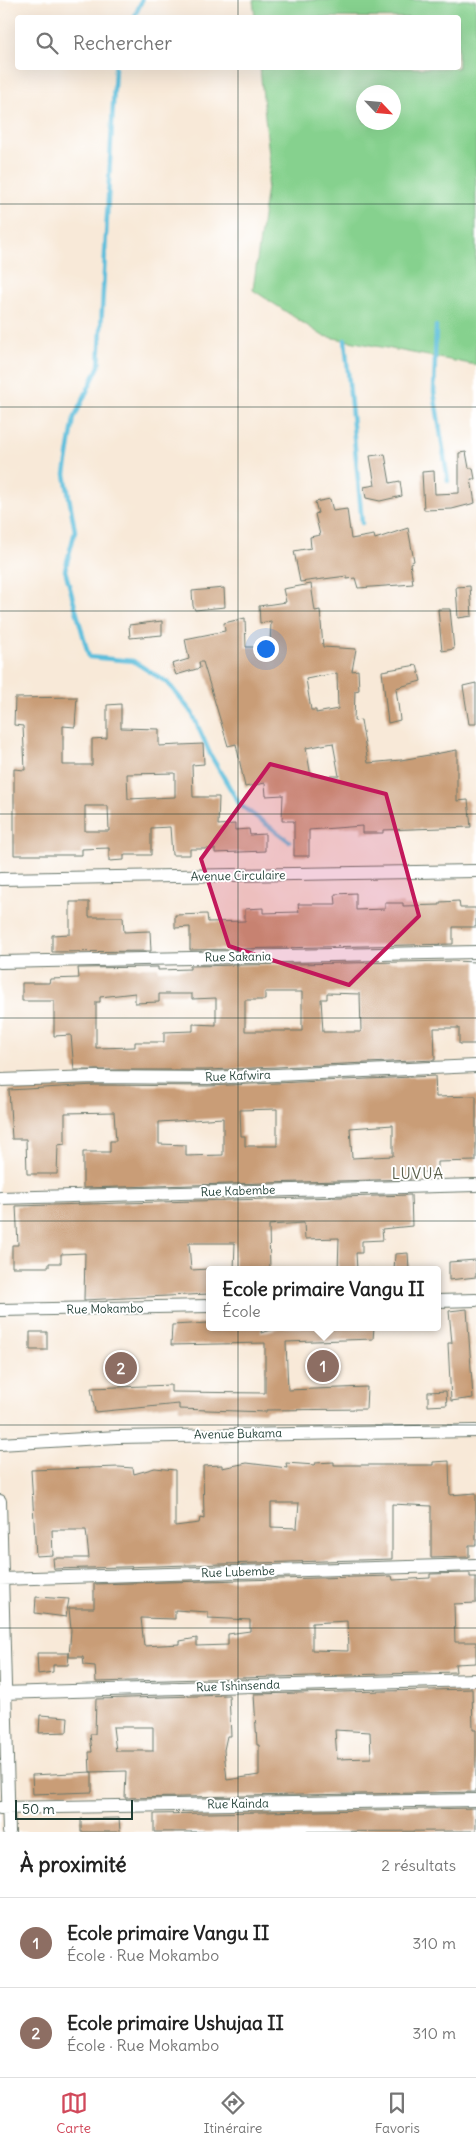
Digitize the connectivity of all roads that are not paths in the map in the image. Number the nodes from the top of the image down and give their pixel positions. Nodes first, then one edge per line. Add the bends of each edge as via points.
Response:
1 (476, 871) edge
2 (0, 879) edge
3 (476, 952) edge
4 (0, 962) edge
5 (476, 1066) edge
6 (0, 1080) edge
7 (476, 1185) edge
8 (0, 1198) edge
9 (476, 1300) edge
10 (441, 1301) edge
11 (206, 1306) edge
12 (0, 1310) edge
13 (476, 1431) edge
14 (0, 1444) edge
15 (0, 1501) edge
16 (476, 1565) edge
17 (1, 1579) edge
18 (476, 1680) edge
19 (2, 1693) edge
20 (476, 1800) edge
21 (4, 1808) edge
22 (9, 1832) edge

1 - 2 street, Avenue Circulaire
3 - 4 street, Rue Sakania
5 - 6 street, Rue Kafwira via 208,1078
7 - 8 street, Rue Kabembe
9 - 10 street
11 - 12 street, Rue Mokambo
13 - 14 street, Avenue Bukama via 117,1437
15 - 17 street
16 - 17 street, Rue Lubembe
17 - 19 street
18 - 19 street, Rue Tshinsenda
19 - 21 street
20 - 21 street, Rue Kainda
21 - 22 street

